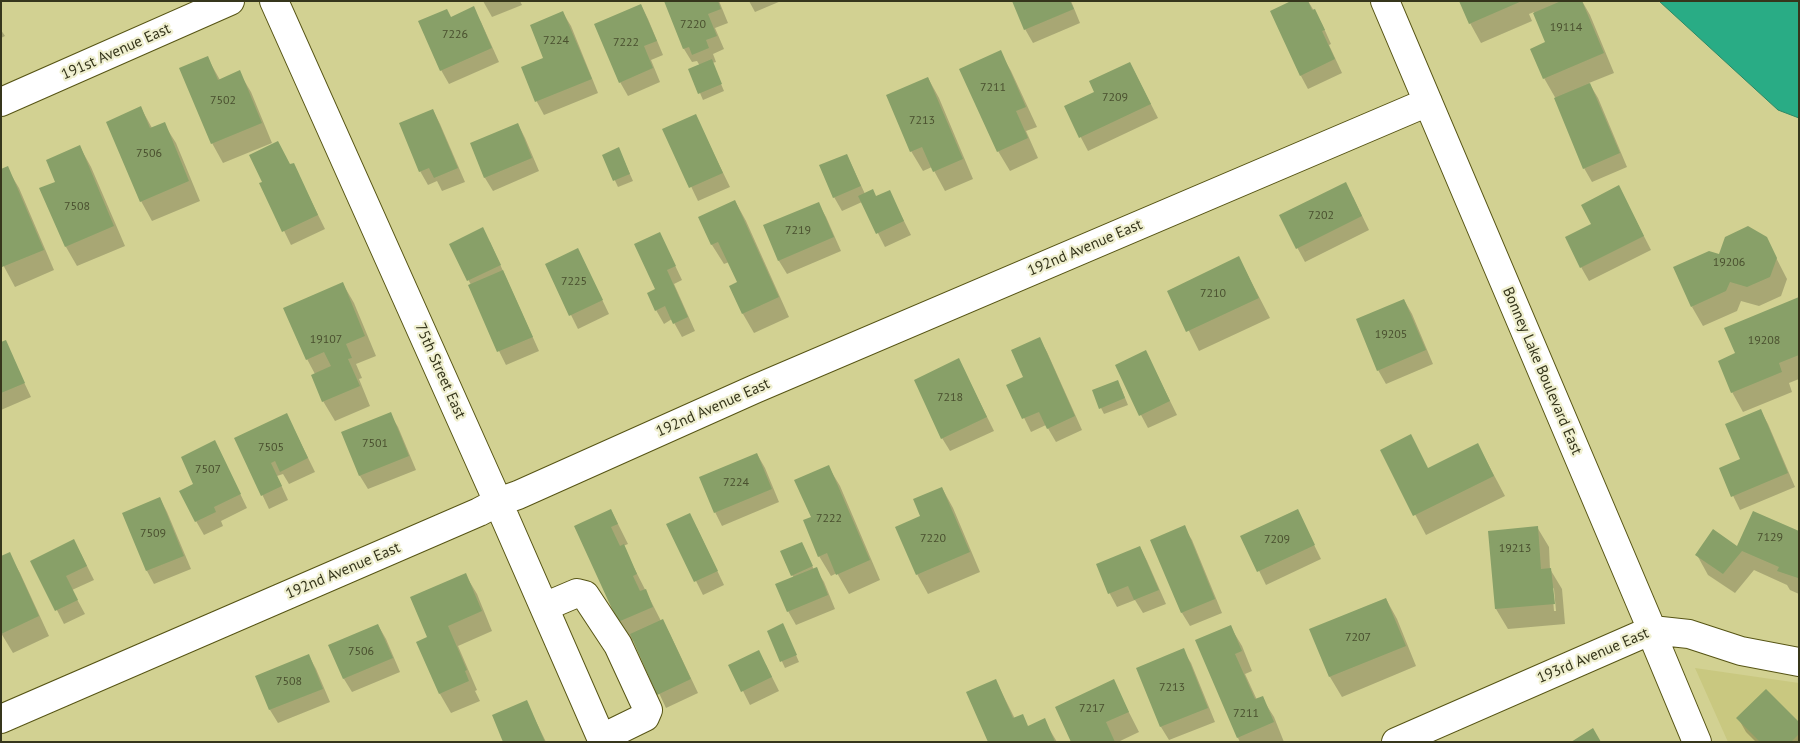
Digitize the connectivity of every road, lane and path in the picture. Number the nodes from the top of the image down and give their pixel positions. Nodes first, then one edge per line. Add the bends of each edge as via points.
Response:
1 (230, 1) edge
2 (274, 1) edge
3 (1384, 1) edge
4 (1, 102) edge
5 (1428, 102) junction
6 (498, 502) junction
7 (544, 607) junction
8 (1652, 630) junction
9 (1799, 662) edge
10 (1, 719) edge
11 (602, 740) edge
12 (1396, 742) edge
13 (1697, 742) edge

1 - 4 street, 191st Avenue East
2 - 6 street, 75th Street East
3 - 5 street, Bonney Lake Boulevard East
5 - 6 street, 192nd Avenue East
5 - 8 street, Bonney Lake Boulevard East
6 - 7 street, 75th Street East
6 - 10 street, 192nd Avenue East
7 - 11 street, 75th Street East
7 - 11 street via 577,593 585,595 618,646 648,710 646,717
8 - 9 street, 193rd Avenue East via 1689,634 1741,651
8 - 12 street, 193rd Avenue East
8 - 13 street, Bonney Lake Boulevard East

